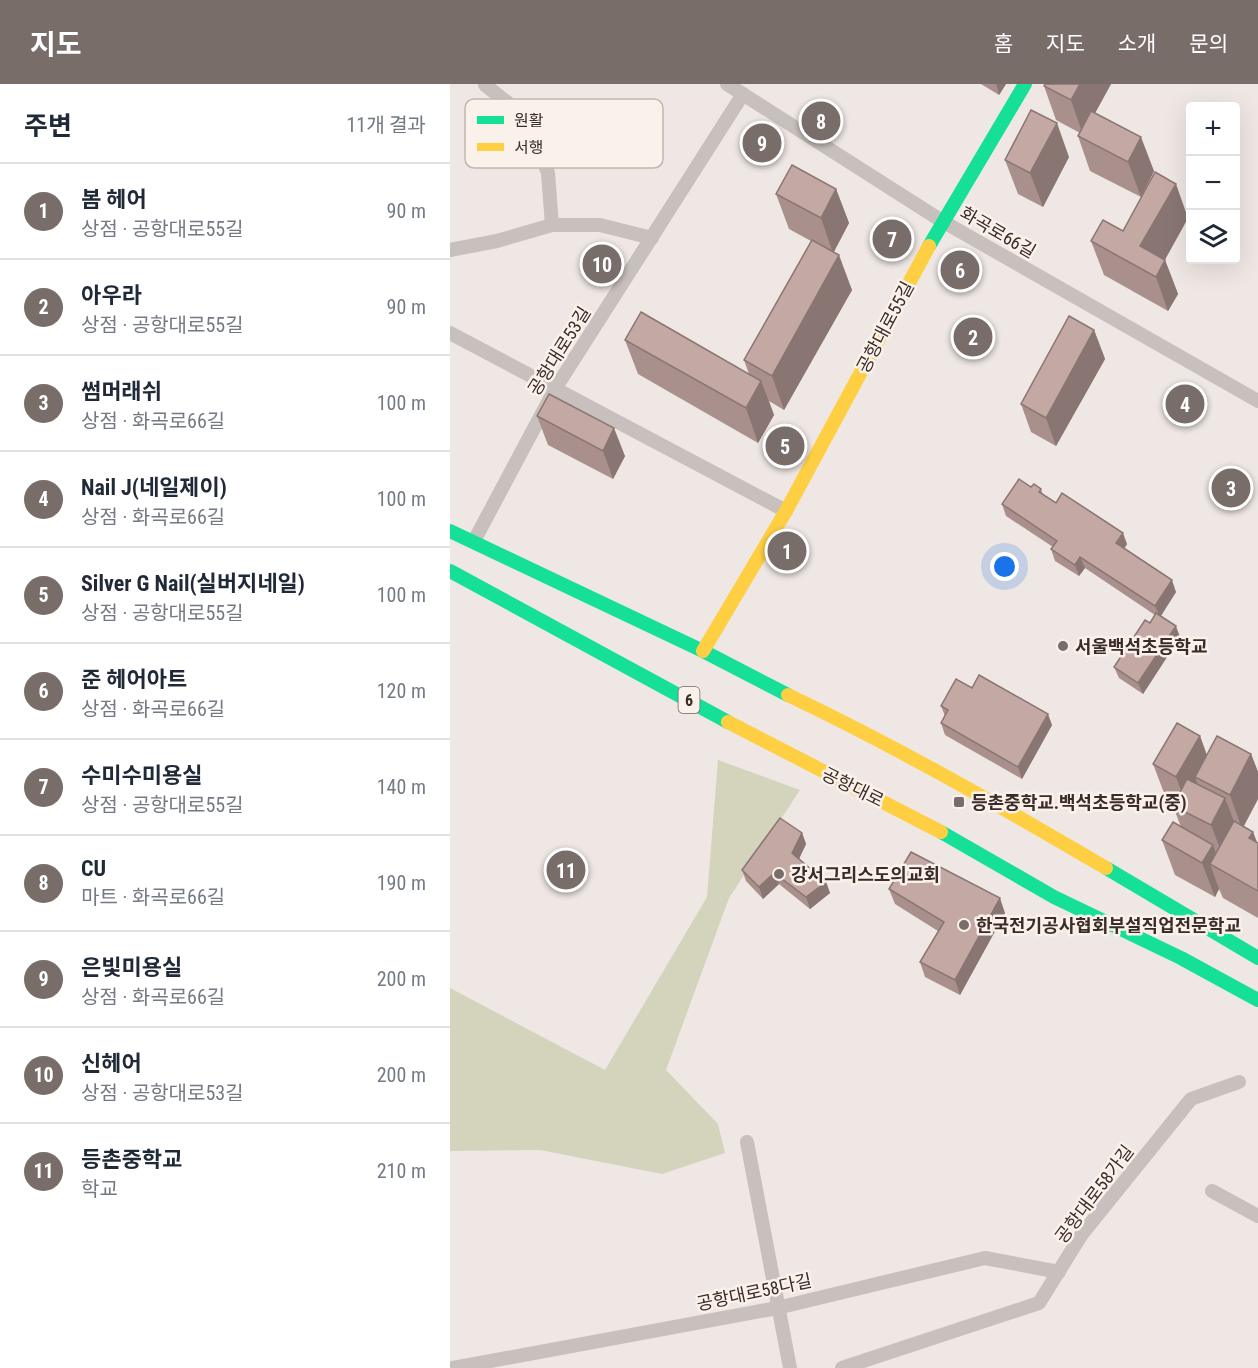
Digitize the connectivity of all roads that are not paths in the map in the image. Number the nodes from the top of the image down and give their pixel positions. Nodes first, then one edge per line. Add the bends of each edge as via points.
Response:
1 (727, 84) edge
2 (1025, 84) edge
3 (485, 85) edge
4 (743, 94) junction
5 (503, 99) edge
6 (546, 168) edge
7 (942, 221) junction
8 (552, 225) junction
9 (652, 238) junction
10 (450, 250) edge
11 (450, 333) edge
12 (555, 389) junction
13 (1258, 401) edge
14 (786, 511) junction
15 (450, 531) edge
16 (474, 541) junction
17 (450, 571) edge
18 (703, 651) junction
19 (1258, 958) edge
20 (1258, 1000) edge
21 (1239, 1082) dead end
22 (747, 1142) dead end
23 (1212, 1191) dead end
24 (1258, 1216) edge
25 (1059, 1272) junction
26 (777, 1308) junction
27 (453, 1368) edge
28 (790, 1368) edge
29 (842, 1368) edge

1 - 4 street, 화곡로66길
2 - 7 main road, 공항대로55길
3 - 5 street
4 - 7 street, 화곡로66길
4 - 9 street, 공항대로53길
6 - 8 street
7 - 13 street, 화곡로66길
7 - 14 main road, 공항대로55길
8 - 9 street via 600,225
8 - 10 street
9 - 12 street, 공항대로53길
11 - 12 street
12 - 14 street
12 - 16 street, 공항대로53길
14 - 18 main road, 공항대로55길
15 - 16 main road
16 - 18 main road
17 - 20 main road, 공항대로 / 6 via 823,773 930,826 1054,897
18 - 19 main road via 849,724 1019,817
21 - 25 street, 공항대로58가길 via 1191,1099 1082,1234
22 - 26 street
23 - 24 street
25 - 26 street, 공항대로58다길 via 985,1258
25 - 29 street, 공항대로58가길 via 1039,1303
26 - 27 street, 공항대로58다길
26 - 28 street

